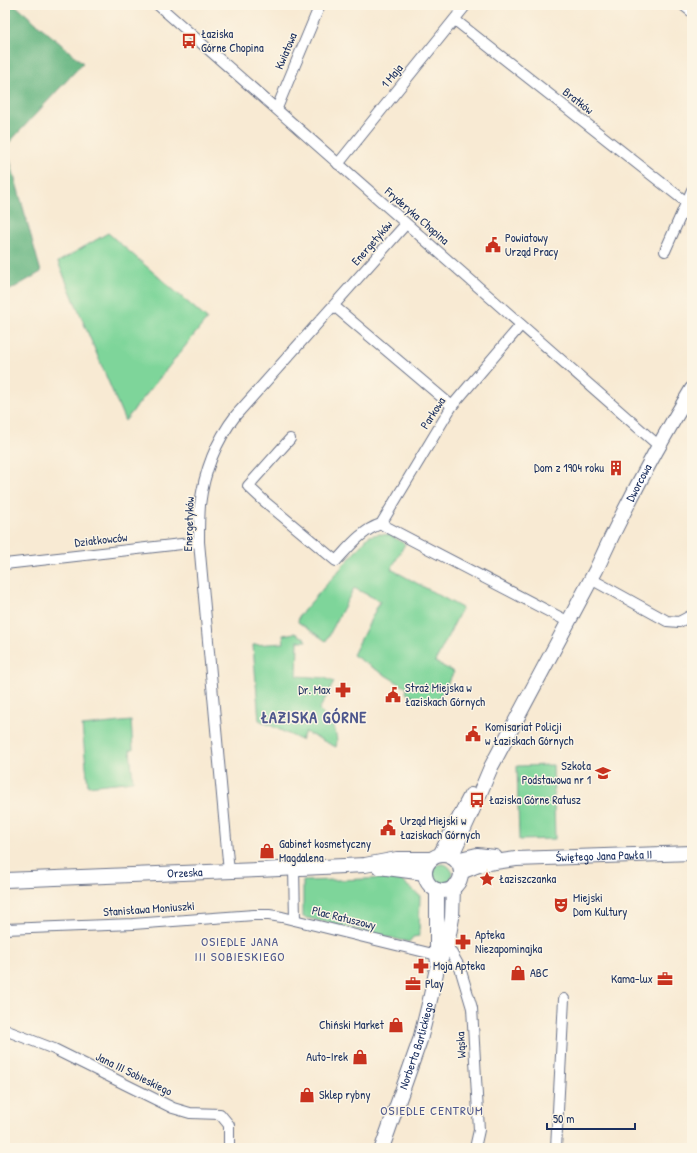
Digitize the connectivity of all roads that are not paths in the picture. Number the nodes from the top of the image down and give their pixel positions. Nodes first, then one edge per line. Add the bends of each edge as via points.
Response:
1 (158, 5) edge
2 (320, 5) edge
3 (466, 5) edge
4 (683, 5) edge
5 (692, 12) edge
6 (454, 20) junction
7 (277, 108) junction
8 (338, 164) junction
9 (692, 190) edge
10 (686, 202) junction
11 (406, 224) junction
12 (665, 251) dead end
13 (334, 306) junction
14 (521, 325) junction
15 (692, 389) edge
16 (452, 406) junction
17 (290, 439) dead end
18 (659, 446) junction
19 (381, 524) junction
20 (199, 542) junction
21 (5, 564) edge
22 (591, 578) junction
23 (692, 615) edge
24 (569, 622) junction
25 (491, 767) junction
26 (462, 834) junction
27 (692, 853) edge
28 (477, 855) junction
29 (516, 859) junction
30 (448, 861) junction
31 (365, 865) junction
32 (294, 868) junction
33 (229, 872) junction
34 (425, 873) junction
35 (5, 880) edge
36 (453, 887) junction
37 (437, 890) junction
38 (295, 920) junction
39 (5, 929) edge
40 (447, 945) junction
41 (437, 959) junction
42 (564, 999) dead end
43 (5, 1030) edge
44 (229, 1148) edge
45 (382, 1148) edge
46 (475, 1148) edge
47 (556, 1148) edge

1 - 7 street, Fryderyka Chopina
2 - 7 street, Kwiatowa
3 - 6 street, 1 Maja
4 - 5 street
6 - 8 street, 1 Maja
6 - 10 street, Bratków
7 - 8 street, Fryderyka Chopina
8 - 11 street, Fryderyka Chopina
9 - 10 street
10 - 12 street
11 - 13 street, Energetyków
11 - 14 street, Fryderyka Chopina
13 - 16 street
13 - 20 street, Energetyków via 249,400 223,433 206,472 200,505
14 - 16 street, Parkowa
14 - 18 street, Fryderyka Chopina via 582,371
15 - 18 street, Dworcowa
16 - 19 street, Parkowa
17 - 19 street via 248,486 264,501 336,561 364,532
18 - 22 street, Dworcowa
19 - 24 street
20 - 21 street, Działkowców
20 - 33 street, Energetyków
22 - 23 street via 667,620 679,622
22 - 24 street, Dworcowa
24 - 25 street, Dworcowa
25 - 26 street, Dworcowa
25 - 30 street, Dworcowa via 477,785
26 - 28 street via 470,850
26 - 30 street, Dworcowa
27 - 29 street, Świętego Jana Pawła II
28 - 29 street, Świętego Jana Pawła II
28 - 30 street, Świętego Jana Pawła II
29 - 30 street, Świętego Jana Pawła II via 481,864
30 - 31 street, Orzeska via 397,859
30 - 34 street via 426,866
30 - 36 street via 460,878
31 - 32 street, Orzeska
31 - 34 street, Orzeska
32 - 33 street, Orzeska
32 - 38 street, Plac Ratuszowy
33 - 35 street, Orzeska
34 - 37 street via 426,880
36 - 37 street
36 - 40 street, Norberta Barlickiego via 452,918
37 - 41 street, Norberta Barlickiego
38 - 39 street, Stanisława Moniuszki via 254,914 133,924
38 - 41 street, Plac Ratuszowy
40 - 41 street, Norberta Barlickiego
40 - 46 street, Wąska via 460,968 472,1008 479,1130
41 - 45 street, Norberta Barlickiego via 420,1040
42 - 47 street
43 - 44 street, Jana III Sobieskiego via 54,1049 173,1108 190,1113 220,1114 229,1125

